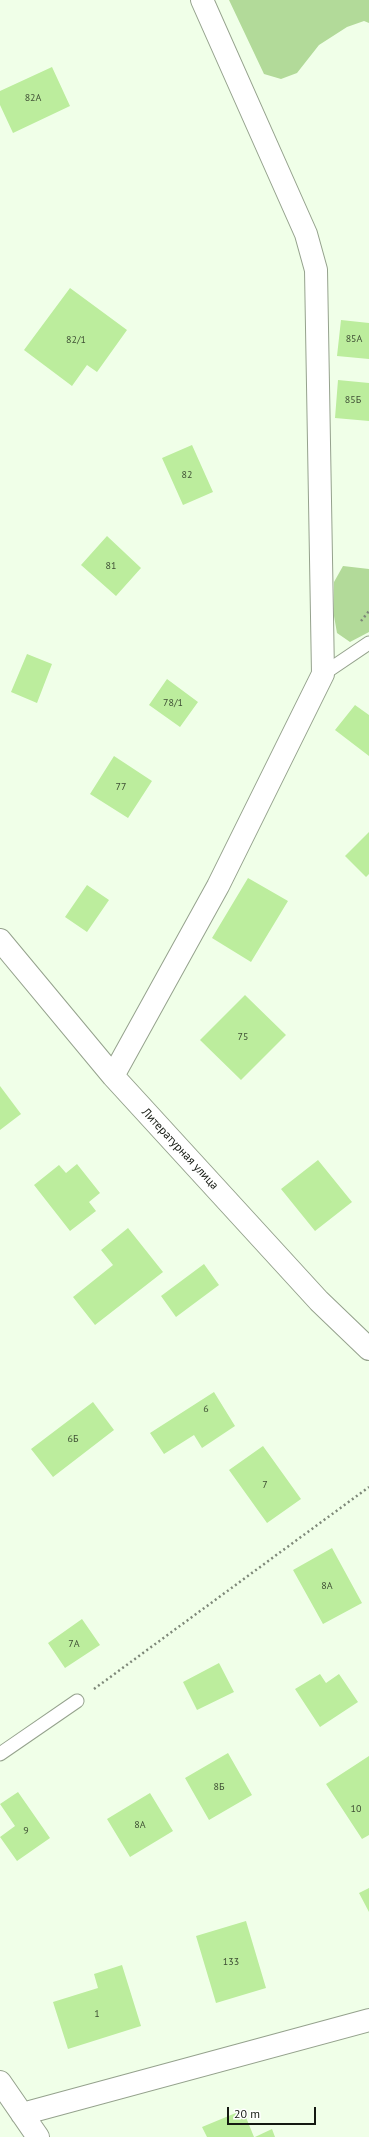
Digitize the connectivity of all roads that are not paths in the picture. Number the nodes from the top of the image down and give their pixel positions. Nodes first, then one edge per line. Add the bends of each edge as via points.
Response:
1 (202, 0) edge
2 (369, 643) edge
3 (323, 674) junction
4 (0, 940) edge
5 (112, 1076) junction
6 (369, 1349) edge
7 (77, 1702) road end
8 (0, 1754) edge
9 (369, 2020) edge
10 (1, 2084) edge
11 (22, 2114) junction
12 (38, 2137) edge

1 - 3 street via 306,234 316,270
2 - 3 lane
3 - 5 street via 218,886
4 - 5 street, Литературная улица
5 - 6 street, Литературная улица via 319,1301
7 - 8 lane
9 - 11 street
10 - 11 street
11 - 12 street

